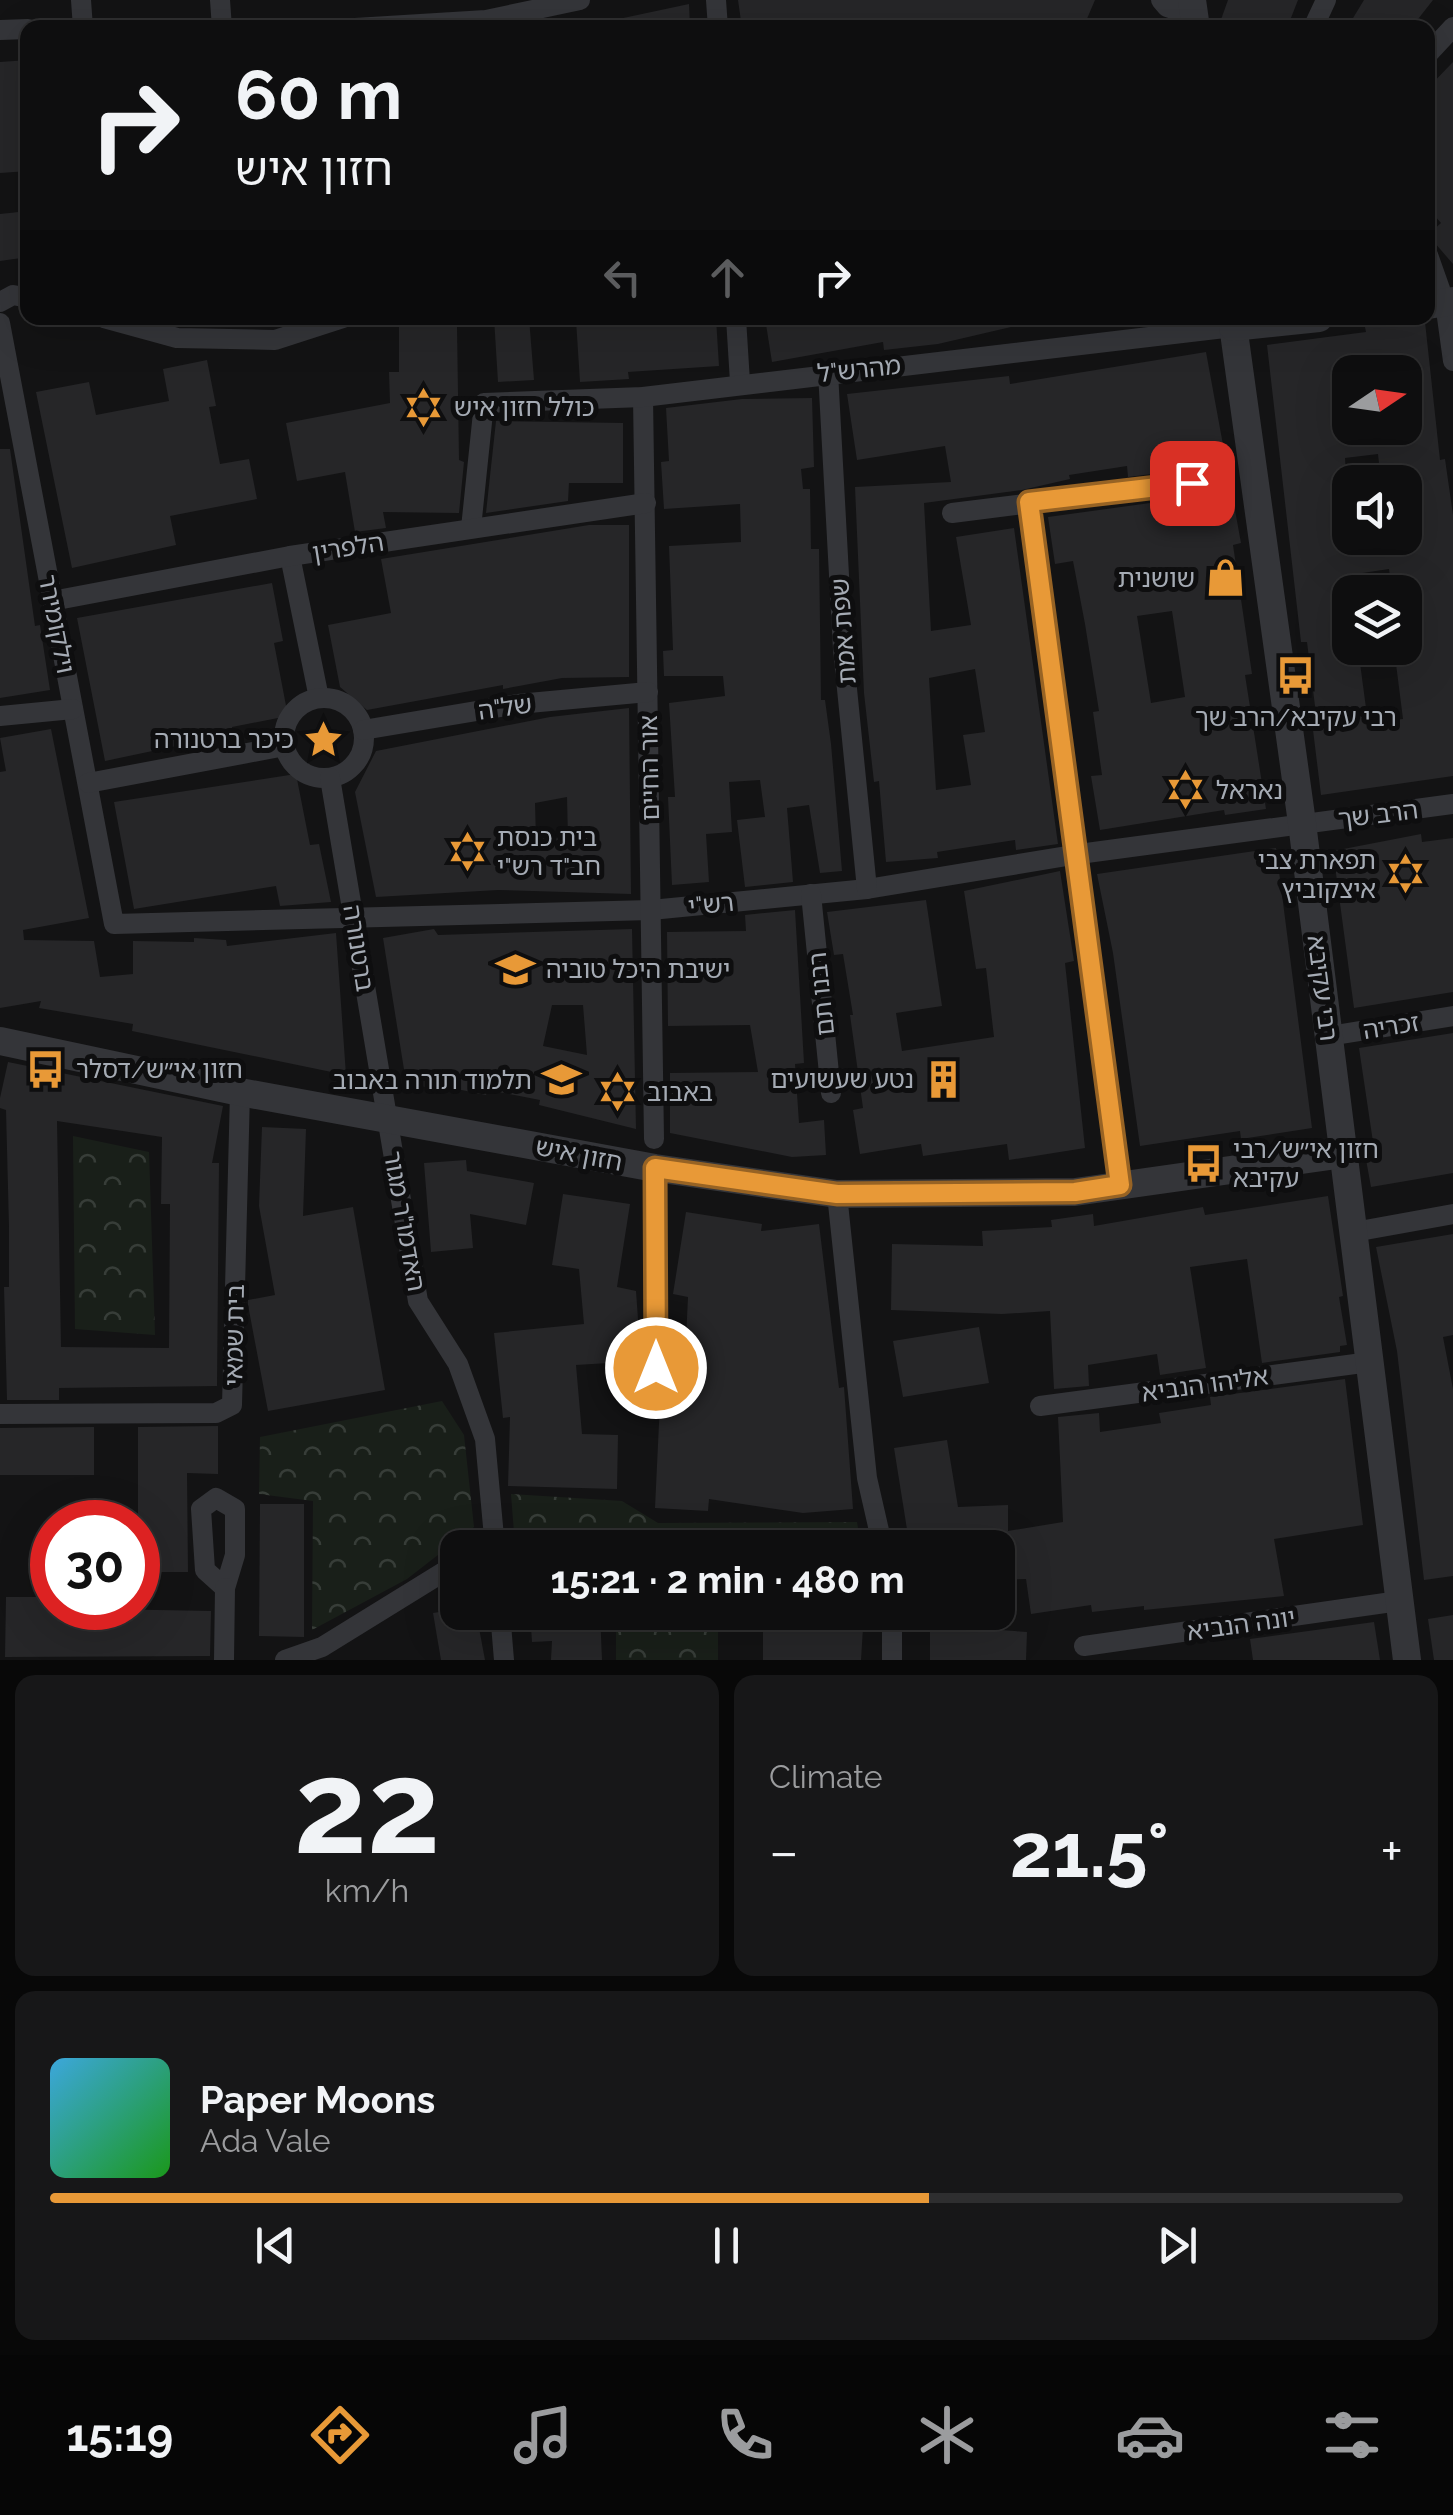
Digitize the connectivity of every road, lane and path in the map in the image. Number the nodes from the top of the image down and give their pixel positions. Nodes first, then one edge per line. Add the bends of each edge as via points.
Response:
1 (580, 0) edge
2 (1162, 0) edge
3 (1194, 15) edge
4 (486, 20) edge
5 (1453, 27) edge
6 (1435, 46) edge
7 (1442, 303) edge
8 (0, 323) edge
9 (130, 325) edge
10 (322, 325) edge
11 (736, 325) edge
12 (1208, 325) edge
13 (1232, 325) edge
14 (1453, 360) edge
15 (828, 372) junction
16 (740, 382) junction
17 (643, 397) junction
18 (1192, 483) dead end
19 (1029, 502) junction
20 (646, 503) junction
21 (952, 513) dead end
22 (471, 528) junction
23 (290, 556) junction
24 (52, 600) junction
25 (648, 692) junction
26 (319, 698) junction
27 (74, 709) junction
28 (0, 716) edge
29 (364, 730) junction
30 (284, 746) junction
31 (330, 778) junction
32 (88, 783) junction
33 (1453, 804) edge
34 (1302, 823) junction
35 (1079, 854) junction
36 (867, 889) junction
37 (811, 894) junction
38 (651, 910) junction
39 (354, 918) junction
40 (114, 924) joint
41 (1453, 1016) edge
42 (1329, 1036) junction
43 (0, 1041) edge
44 (240, 1092) junction
45 (831, 1093) dead end
46 (387, 1118) junction
47 (654, 1139) dead end
48 (1344, 1154) junction
49 (655, 1168) junction
50 (1120, 1185) junction
51 (837, 1194) junction
52 (1453, 1214) edge
53 (1354, 1232) junction
54 (1370, 1362) junction
55 (656, 1368) dead end
56 (1040, 1406) dead end
57 (0, 1414) edge
58 (489, 1530) edge
59 (879, 1530) edge
60 (440, 1574) edge
61 (225, 1588) dead end
62 (1399, 1602) junction
63 (502, 1630) edge
64 (892, 1630) edge
65 (1084, 1646) dead end
66 (224, 1660) edge
67 (285, 1660) edge
68 (504, 1660) edge
69 (892, 1660) edge
70 (1407, 1660) edge

1 - 4 street
2 - 3 street
5 - 6 street
7 - 14 street
8 - 24 street, וילקומירר
9 - 10 street via 177,338 276,340
11 - 16 street
12 - 15 street, מהרש"ל
13 - 34 street, רבי עקיבא
15 - 16 street, מהרש"ל
15 - 36 street, שפת אמת via 843,649
16 - 17 street, מהרש"ל
17 - 20 street, אור החיים
17 - 22 street, מהרש"ל via 484,403
18 - 19 street
19 - 21 street
19 - 35 street
20 - 22 street, הלפרין
20 - 25 street, אור החיים
22 - 23 street, הלפרין
23 - 24 street, הלפרין
23 - 26 street
24 - 27 street, וילקומירר
25 - 29 street, של"ה via 518,704
25 - 38 street, אור החיים
26 - 29 street via 342,702
26 - 30 street via 296,709
27 - 28 street
27 - 32 street, וילקומירר
29 - 31 street via 353,766
30 - 31 street via 306,774
30 - 32 street
31 - 39 street, ברטנורה
32 - 40 street, וילקומירר
33 - 34 street, הרב שך
34 - 35 street, רש"י
34 - 42 street, רבי עקיבא
35 - 36 street, רש"י
35 - 50 street
36 - 37 street, רש"י
37 - 38 street, רש"י
37 - 45 street, רבנו תם
38 - 39 street, רש"י
38 - 47 street, אור החיים
39 - 40 street, רש"י
39 - 46 street, ברטנורה
41 - 42 street, זכריה
42 - 48 street, רבי עקיבא
43 - 44 street, חזון איש
44 - 46 street, חזון איש
44 - 57 street, בית שמאי via 232,1405 216,1413
46 - 49 street, חזון איש
46 - 58 street, האדמו"ר מגור via 418,1301 458,1364 486,1439
48 - 50 street, חזון איש
48 - 53 street, רבי עקיבא
49 - 51 street, חזון איש
49 - 55 street
50 - 51 street, חזון איש via 1075,1192
51 - 59 street via 867,1478
52 - 53 street
53 - 54 street, רבי עקיבא
54 - 56 street, אליהו הנביא
54 - 62 street, רבי עקיבא
60 - 67 street via 322,1646
61 - 66 street
62 - 65 street, יונה הנביא
62 - 70 street, רבי עקיבא
63 - 68 street
64 - 69 street

